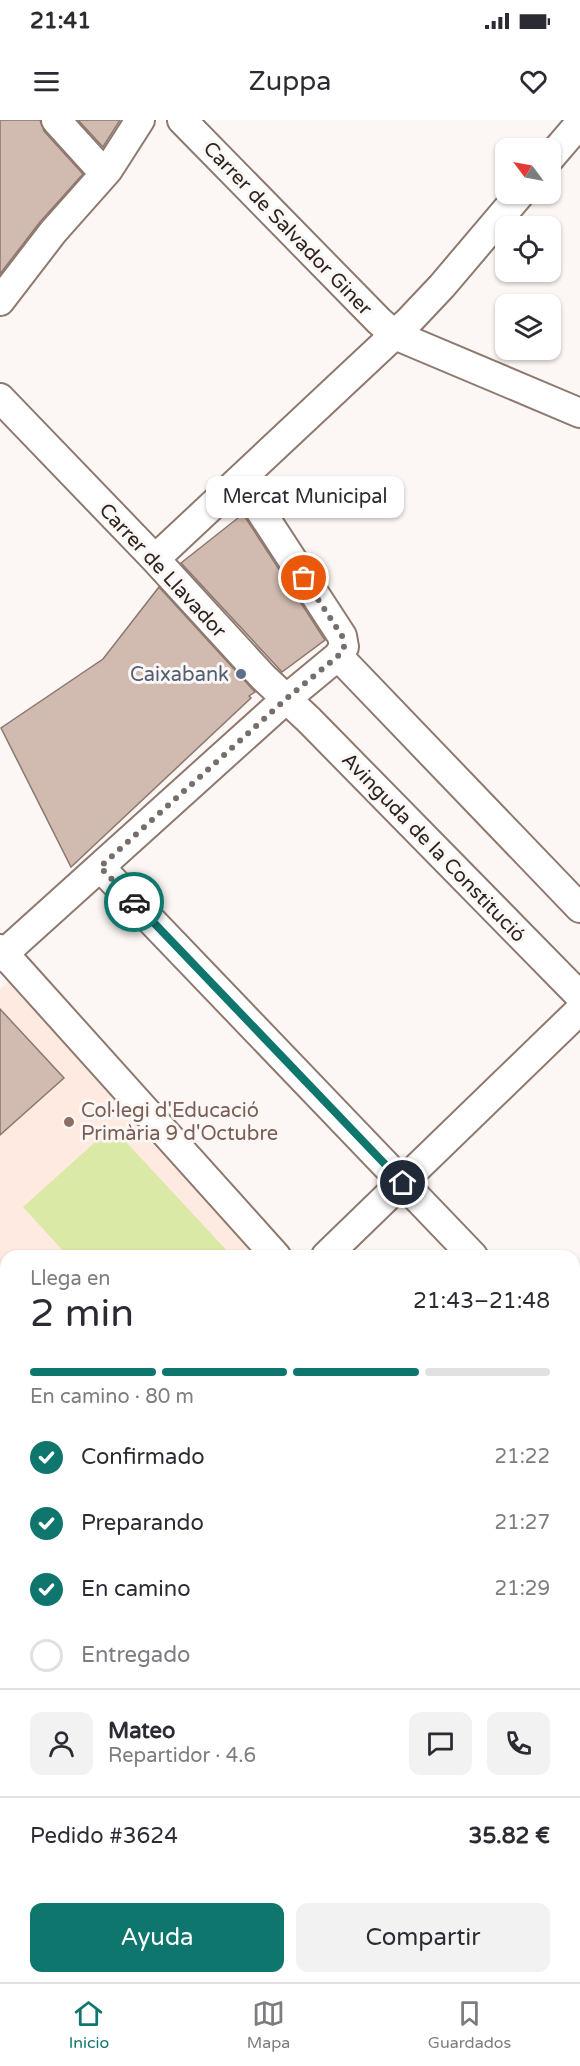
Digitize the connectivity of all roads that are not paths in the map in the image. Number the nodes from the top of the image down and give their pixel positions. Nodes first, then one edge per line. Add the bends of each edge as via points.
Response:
1 (56, 120) edge
2 (140, 120) edge
3 (182, 120) edge
4 (580, 123) edge
5 (561, 145) edge
6 (104, 173) junction
7 (512, 204) edge
8 (0, 301) edge
9 (395, 334) junction
10 (0, 398) edge
11 (580, 413) edge
12 (241, 481) junction
13 (155, 559) junction
14 (338, 656) junction
15 (286, 699) junction
16 (100, 867) junction
17 (580, 908) edge
18 (1, 953) edge
19 (580, 996) edge
20 (580, 1010) edge
21 (403, 1183) junction
22 (271, 1250) edge
23 (332, 1250) edge
24 (467, 1250) edge

1 - 6 street
2 - 6 street
3 - 9 street, Carrer de Salvador Giner
4 - 5 street
6 - 8 street
7 - 9 street
9 - 11 street, Carrer de Salvador Giner
9 - 12 street
10 - 13 street, Carrer de Llavador
12 - 13 street
12 - 14 street via 342,636 344,647
13 - 15 street, Carrer de Llavador
14 - 15 street
14 - 17 street
15 - 16 street
15 - 19 street, Avinguda de la Constitució
16 - 18 street
16 - 21 street
18 - 22 street
20 - 21 street
21 - 23 street
21 - 24 street

